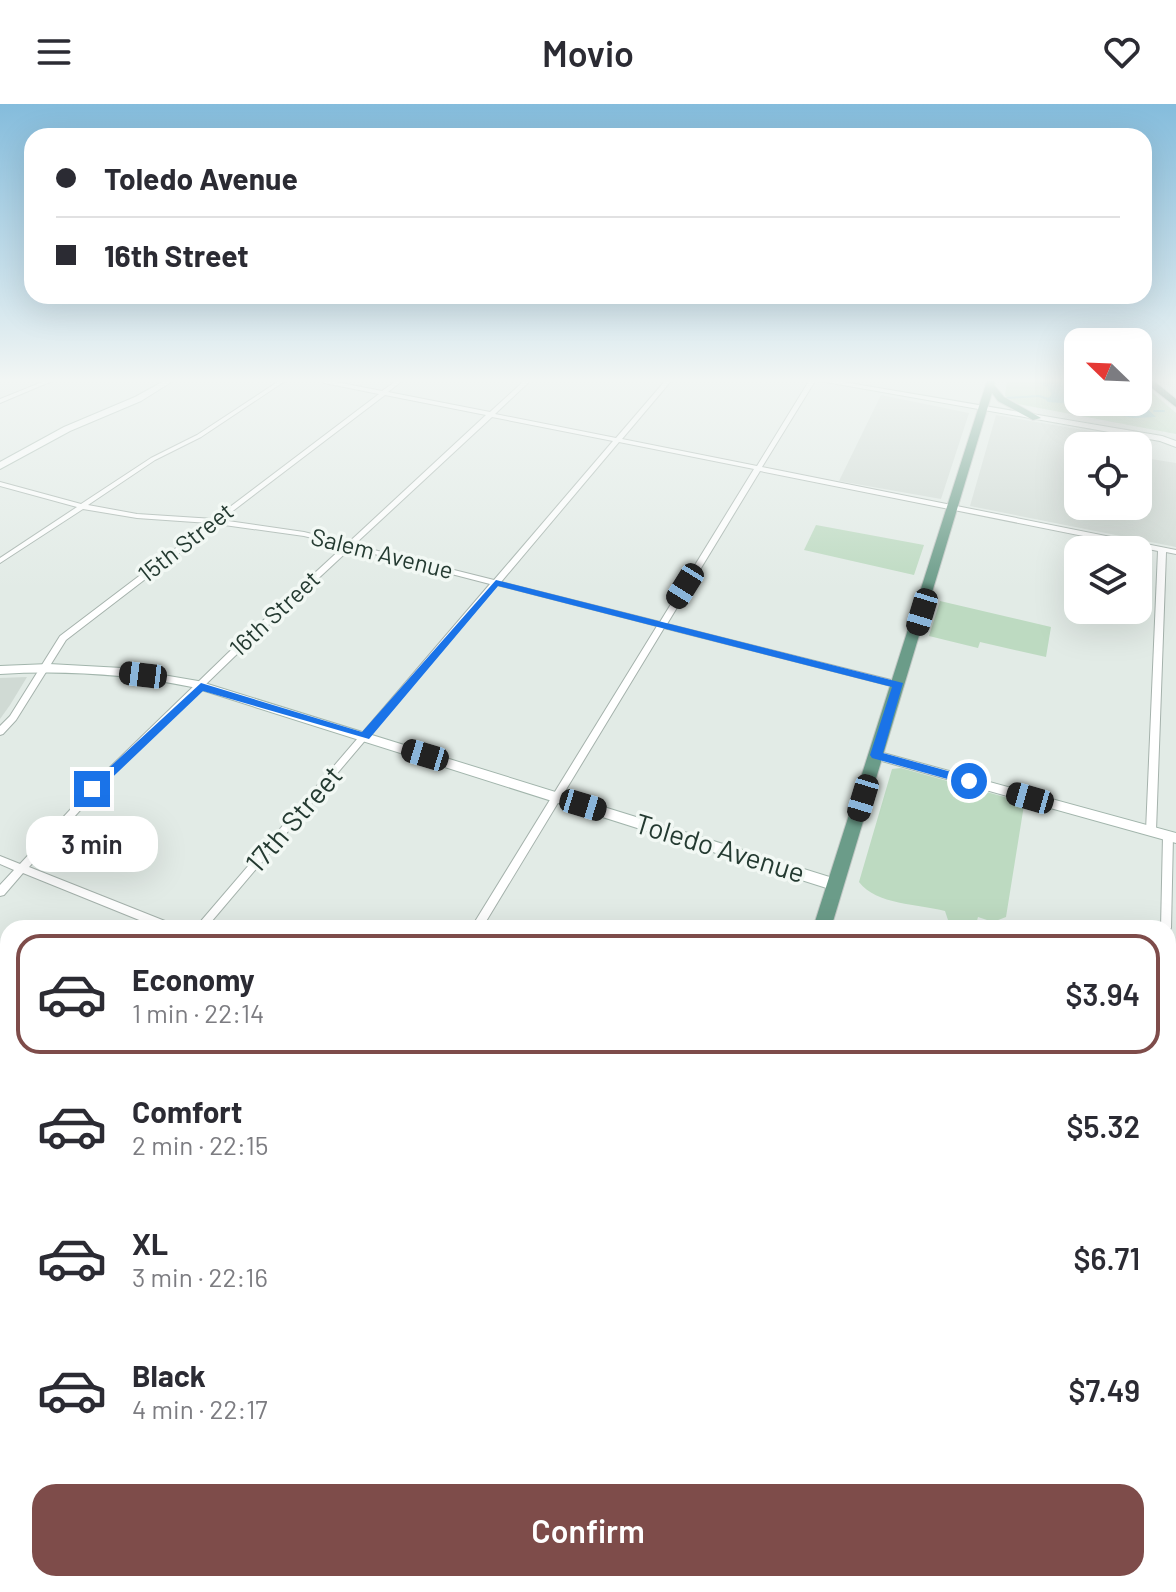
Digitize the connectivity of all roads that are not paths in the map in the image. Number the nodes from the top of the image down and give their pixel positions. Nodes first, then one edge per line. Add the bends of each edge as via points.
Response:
1 (28, 450) edge
2 (166, 450) edge
3 (307, 450) edge
4 (452, 450) edge
5 (609, 450) edge
6 (670, 450) edge
7 (769, 450) edge
8 (972, 450) edge
9 (0, 466) edge
10 (758, 468) junction
11 (0, 484) edge
12 (83, 506) junction
13 (955, 507) junction
14 (214, 521) junction
15 (349, 545) junction
16 (1162, 549) junction
17 (1176, 552) edge
18 (0, 561) edge
19 (496, 583) junction
20 (662, 624) junction
21 (44, 668) junction
22 (0, 670) edge
23 (899, 685) junction
24 (201, 686) junction
25 (0, 732) edge
26 (365, 737) junction
27 (876, 755) junction
28 (556, 797) junction
29 (1151, 831) junction
30 (1172, 837) edge
31 (0, 860) edge
32 (23, 869) junction
33 (836, 885) junction
34 (0, 892) edge
35 (151, 920) edge
36 (207, 920) edge
37 (481, 920) edge
38 (825, 920) edge
39 (1167, 920) edge

1 - 9 street
2 - 12 street
3 - 14 street, 15th Street
4 - 15 street, 16th Street
5 - 19 street, 17th Street
6 - 10 street
7 - 10 street
8 - 13 main road
10 - 13 street
10 - 20 street
11 - 12 street, Salem Avenue
12 - 14 street, Salem Avenue
12 - 18 street
13 - 16 street
13 - 23 main road
14 - 15 street, Salem Avenue
14 - 21 street, 15th Street via 63,638
15 - 19 street, Salem Avenue
15 - 24 street, 16th Street
16 - 17 street
16 - 29 street
19 - 20 street, Salem Avenue
19 - 26 street, 17th Street
20 - 23 street, Salem Avenue
20 - 28 street
21 - 22 street, Toledo Avenue
21 - 24 street, Toledo Avenue via 107,670
21 - 25 street, 15th Street
23 - 27 main road
24 - 26 street, Toledo Avenue
24 - 32 street, 16th Street via 76,805
26 - 28 street, Toledo Avenue
26 - 36 street, 17th Street
27 - 29 street
27 - 33 main road
28 - 33 street, Toledo Avenue
28 - 37 street
29 - 30 street
30 - 39 street
31 - 32 street
32 - 34 street, 16th Street
32 - 35 street
33 - 38 main road

